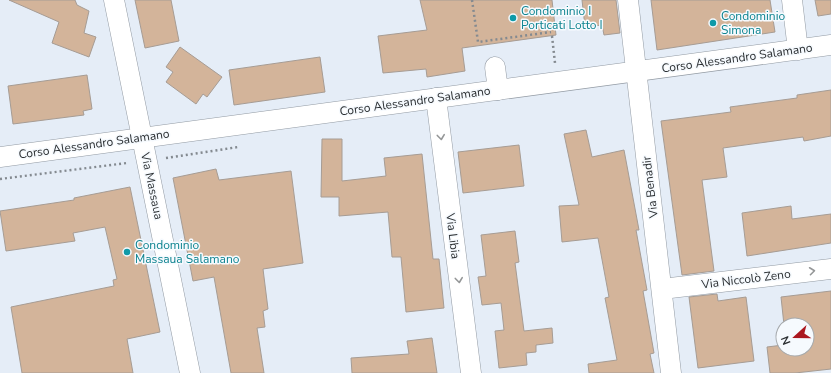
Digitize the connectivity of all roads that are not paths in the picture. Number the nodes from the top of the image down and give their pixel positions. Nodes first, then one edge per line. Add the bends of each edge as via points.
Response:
1 (114, 0) edge
2 (628, 0) edge
3 (792, 0) edge
4 (831, 45) edge
5 (798, 50) junction
6 (495, 67) dead end
7 (637, 71) junction
8 (498, 90) junction
9 (436, 98) junction
10 (142, 138) junction
11 (0, 157) edge
12 (831, 269) edge
13 (662, 289) junction
14 (190, 373) edge
15 (471, 373) edge
16 (671, 373) edge

1 - 10 street, Via Massaua
2 - 7 street, Via Benadir
3 - 5 street
4 - 5 street, Corso Alessandro Salamano
5 - 7 street, Corso Alessandro Salamano
6 - 8 street
7 - 8 street, Corso Alessandro Salamano
7 - 13 street, Via Benadir
8 - 9 street, Corso Alessandro Salamano
9 - 10 street, Corso Alessandro Salamano
9 -> 15 street, Via Libia
10 - 11 street, Corso Alessandro Salamano
10 - 14 street, Via Massaua
13 -> 12 street, Via Niccolò Zeno
13 - 16 street, Via Benadir

